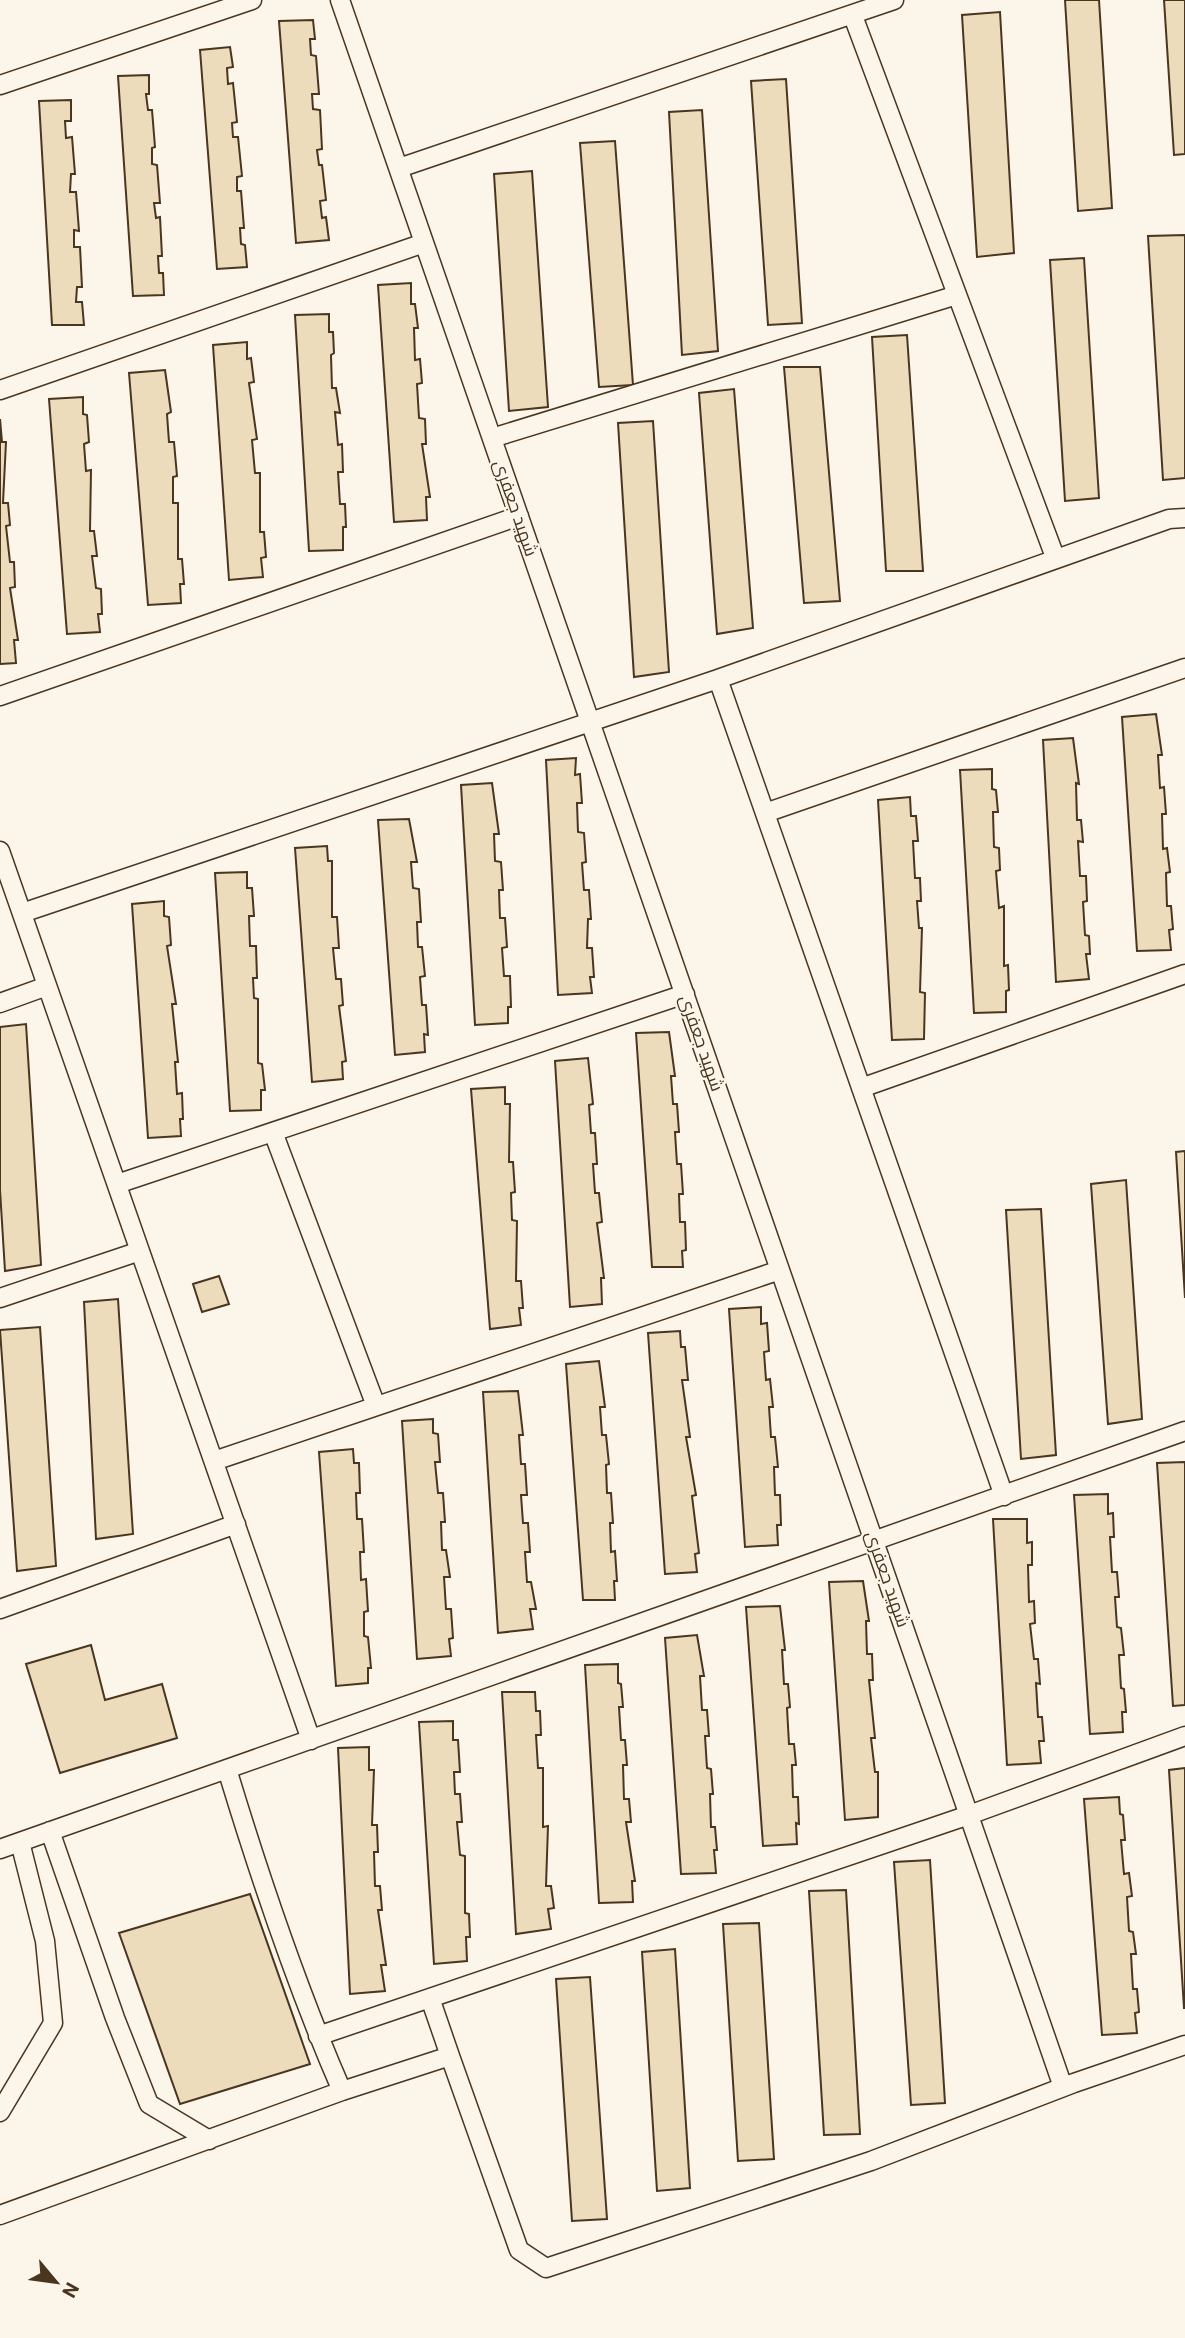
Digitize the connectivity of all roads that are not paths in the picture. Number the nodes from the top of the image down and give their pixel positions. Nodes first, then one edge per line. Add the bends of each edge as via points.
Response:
1 (252, 0) edge
2 (340, 0) edge
3 (894, 0) edge
4 (853, 16) junction
5 (0, 85) edge
6 (398, 168) junction
7 (424, 243) junction
8 (957, 295) junction
9 (0, 390) edge
10 (492, 438) junction
11 (519, 516) junction
12 (1185, 518) edge
13 (1055, 557) junction
14 (1185, 668) edge
15 (718, 679) junction
16 (0, 696) edge
17 (591, 722) junction
18 (765, 813) junction
19 (0, 851) edge
20 (22, 913) junction
21 (1185, 974) edge
22 (47, 986) junction
23 (685, 994) junction
24 (0, 1003) edge
25 (861, 1088) junction
26 (273, 1132) junction
27 (117, 1184) junction
28 (140, 1251) junction
29 (780, 1270) junction
30 (0, 1298) edge
31 (376, 1406) junction
32 (1185, 1431) edge
33 (214, 1461) junction
34 (1004, 1496) junction
35 (236, 1524) junction
36 (875, 1543) junction
37 (0, 1609) edge
38 (1185, 1736) edge
39 (311, 1740) junction
40 (227, 1769) junction
41 (969, 1815) junction
42 (50, 1831) junction
43 (20, 1842) junction
44 (0, 1849) edge
45 (430, 1998) junction
46 (318, 2036) junction
47 (1185, 2045) edge
48 (450, 2056) junction
49 (1063, 2087) junction
50 (342, 2091) junction
51 (0, 2112) edge
52 (209, 2140) junction
53 (0, 2215) edge

1 - 5 street
2 - 6 street, شهید جعفری
3 - 4 street
4 - 6 street
4 - 8 street
6 - 7 street, شهید جعفری
7 - 9 street
7 - 10 street, شهید جعفری
8 - 10 street
8 - 13 street
10 - 11 street, شهید جعفری
11 - 16 street
11 - 17 street, شهید جعفری
12 - 13 street via 1169,519
13 - 15 street
14 - 18 street
15 - 17 street
15 - 18 street
17 - 20 street
17 - 23 street, شهید جعفری
18 - 25 street
19 - 20 street
20 - 22 street
21 - 25 street
22 - 24 street
22 - 27 street
23 - 26 street
23 - 29 street, شهید جعفری
25 - 34 street
26 - 27 street
26 - 31 street
27 - 28 street
28 - 30 street
28 - 33 street
29 - 31 street
29 - 36 street, شهید جعفری
31 - 33 street
32 - 34 street
33 - 35 street
34 - 36 street
35 - 37 street
35 - 39 street
36 - 39 street
36 - 41 street, شهید جعفری
38 - 41 street
39 - 40 street
40 - 42 street
40 - 46 street
41 - 45 street
41 - 49 street, شهید جعفری
42 - 43 street
42 - 52 street via 149,2104
43 - 44 street
43 - 51 street via 45,1941 52,2023
45 - 46 street
45 - 48 street
46 - 50 street
47 - 49 street
48 - 49 street via 519,2250 546,2268 871,2161
48 - 50 street
50 - 52 street
52 - 53 street

